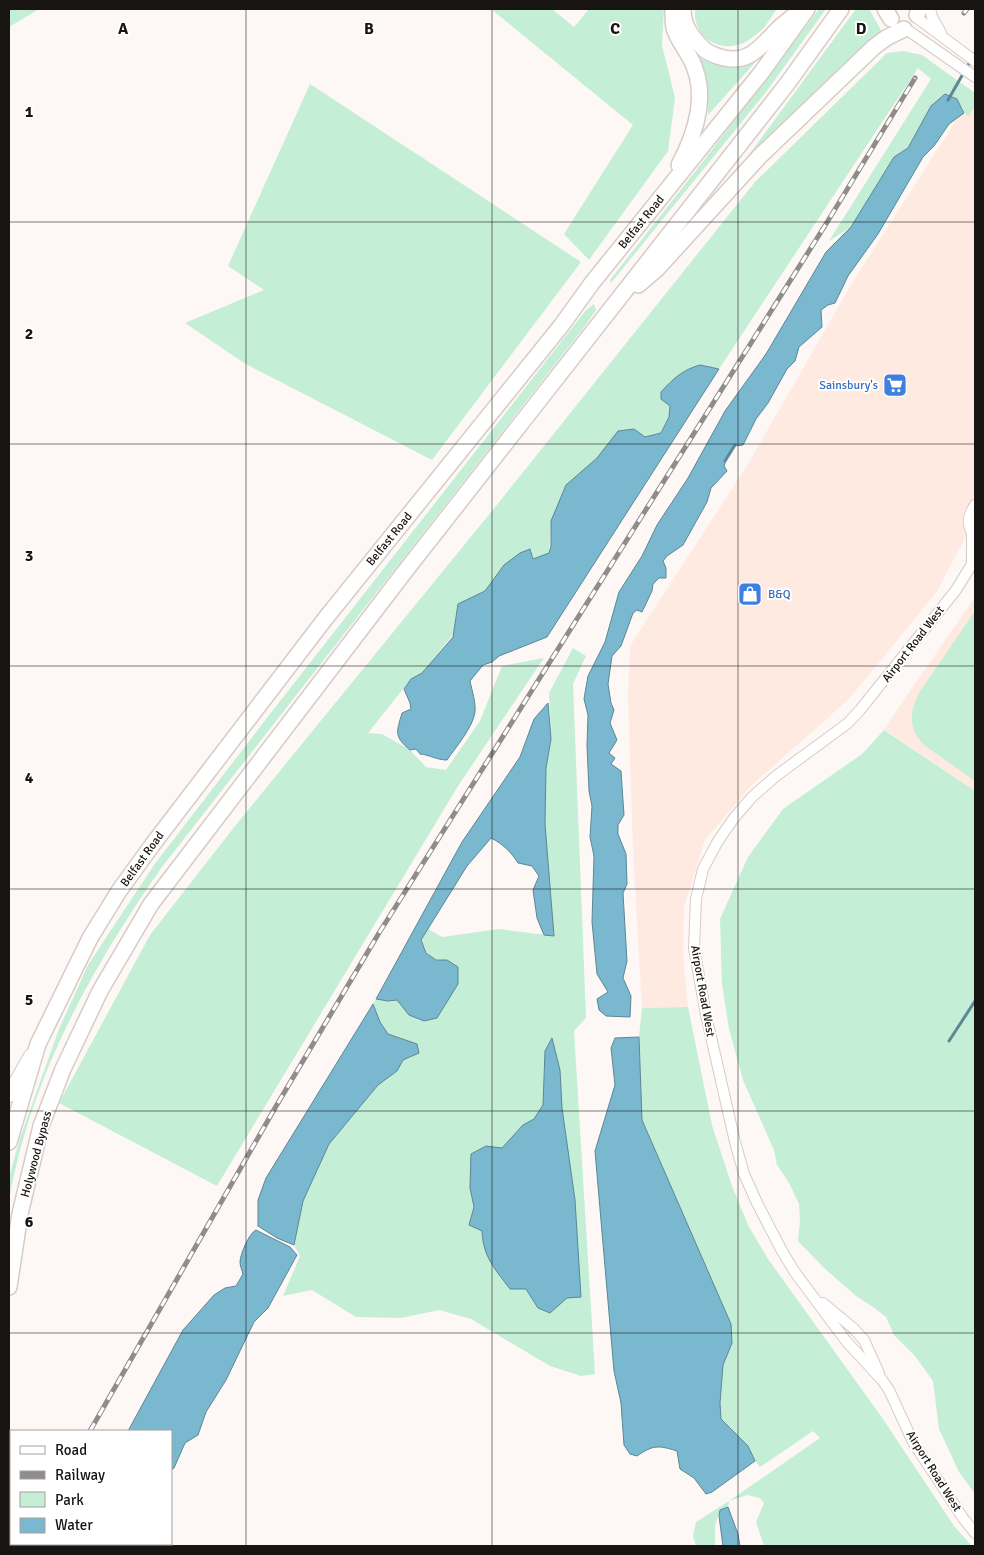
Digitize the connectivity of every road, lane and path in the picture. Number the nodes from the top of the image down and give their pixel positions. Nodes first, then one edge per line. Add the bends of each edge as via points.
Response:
1 (673, 9) edge
2 (683, 9) edge
3 (802, 9) edge
4 (808, 9) edge
5 (841, 9) edge
6 (890, 12) edge
7 (919, 12) edge
8 (905, 29) junction
9 (944, 38) junction
10 (971, 58) edge
11 (974, 77) edge
12 (666, 191) junction
13 (616, 303) junction
14 (975, 505) edge
15 (974, 534) edge
16 (974, 561) edge
17 (38, 1044) junction
18 (9, 1095) edge
19 (9, 1142) edge
20 (9, 1287) edge
21 (975, 1533) edge

1 - 12 highway via 674,28 699,82 700,102 690,142
2 - 3 highway via 688,32 703,49 725,59 745,57 761,49
4 - 12 highway, Belfast Road
5 - 13 highway via 787,84
6 - 8 street via 896,27
7 - 8 street via 915,24
7 - 9 street
7 - 9 street via 932,17
8 - 11 street
8 - 13 highway via 874,47 759,157 657,269
9 - 10 street
12 - 17 highway, Belfast Road via 325,619 152,844 90,938
13 - 20 highway, Holywood Bypass via 403,574 151,904 100,991 41,1126 20,1214
14 - 15 street, Airport Road West via 969,516
15 - 16 street, Airport Road West
16 - 21 street, Airport Road West via 956,590 848,723 776,776 734,818 703,869 696,899 694,948 714,1051 744,1174 756,1204 811,1294 864,1340 916,1447
17 - 18 main road, Belfast Road
17 - 19 highway

